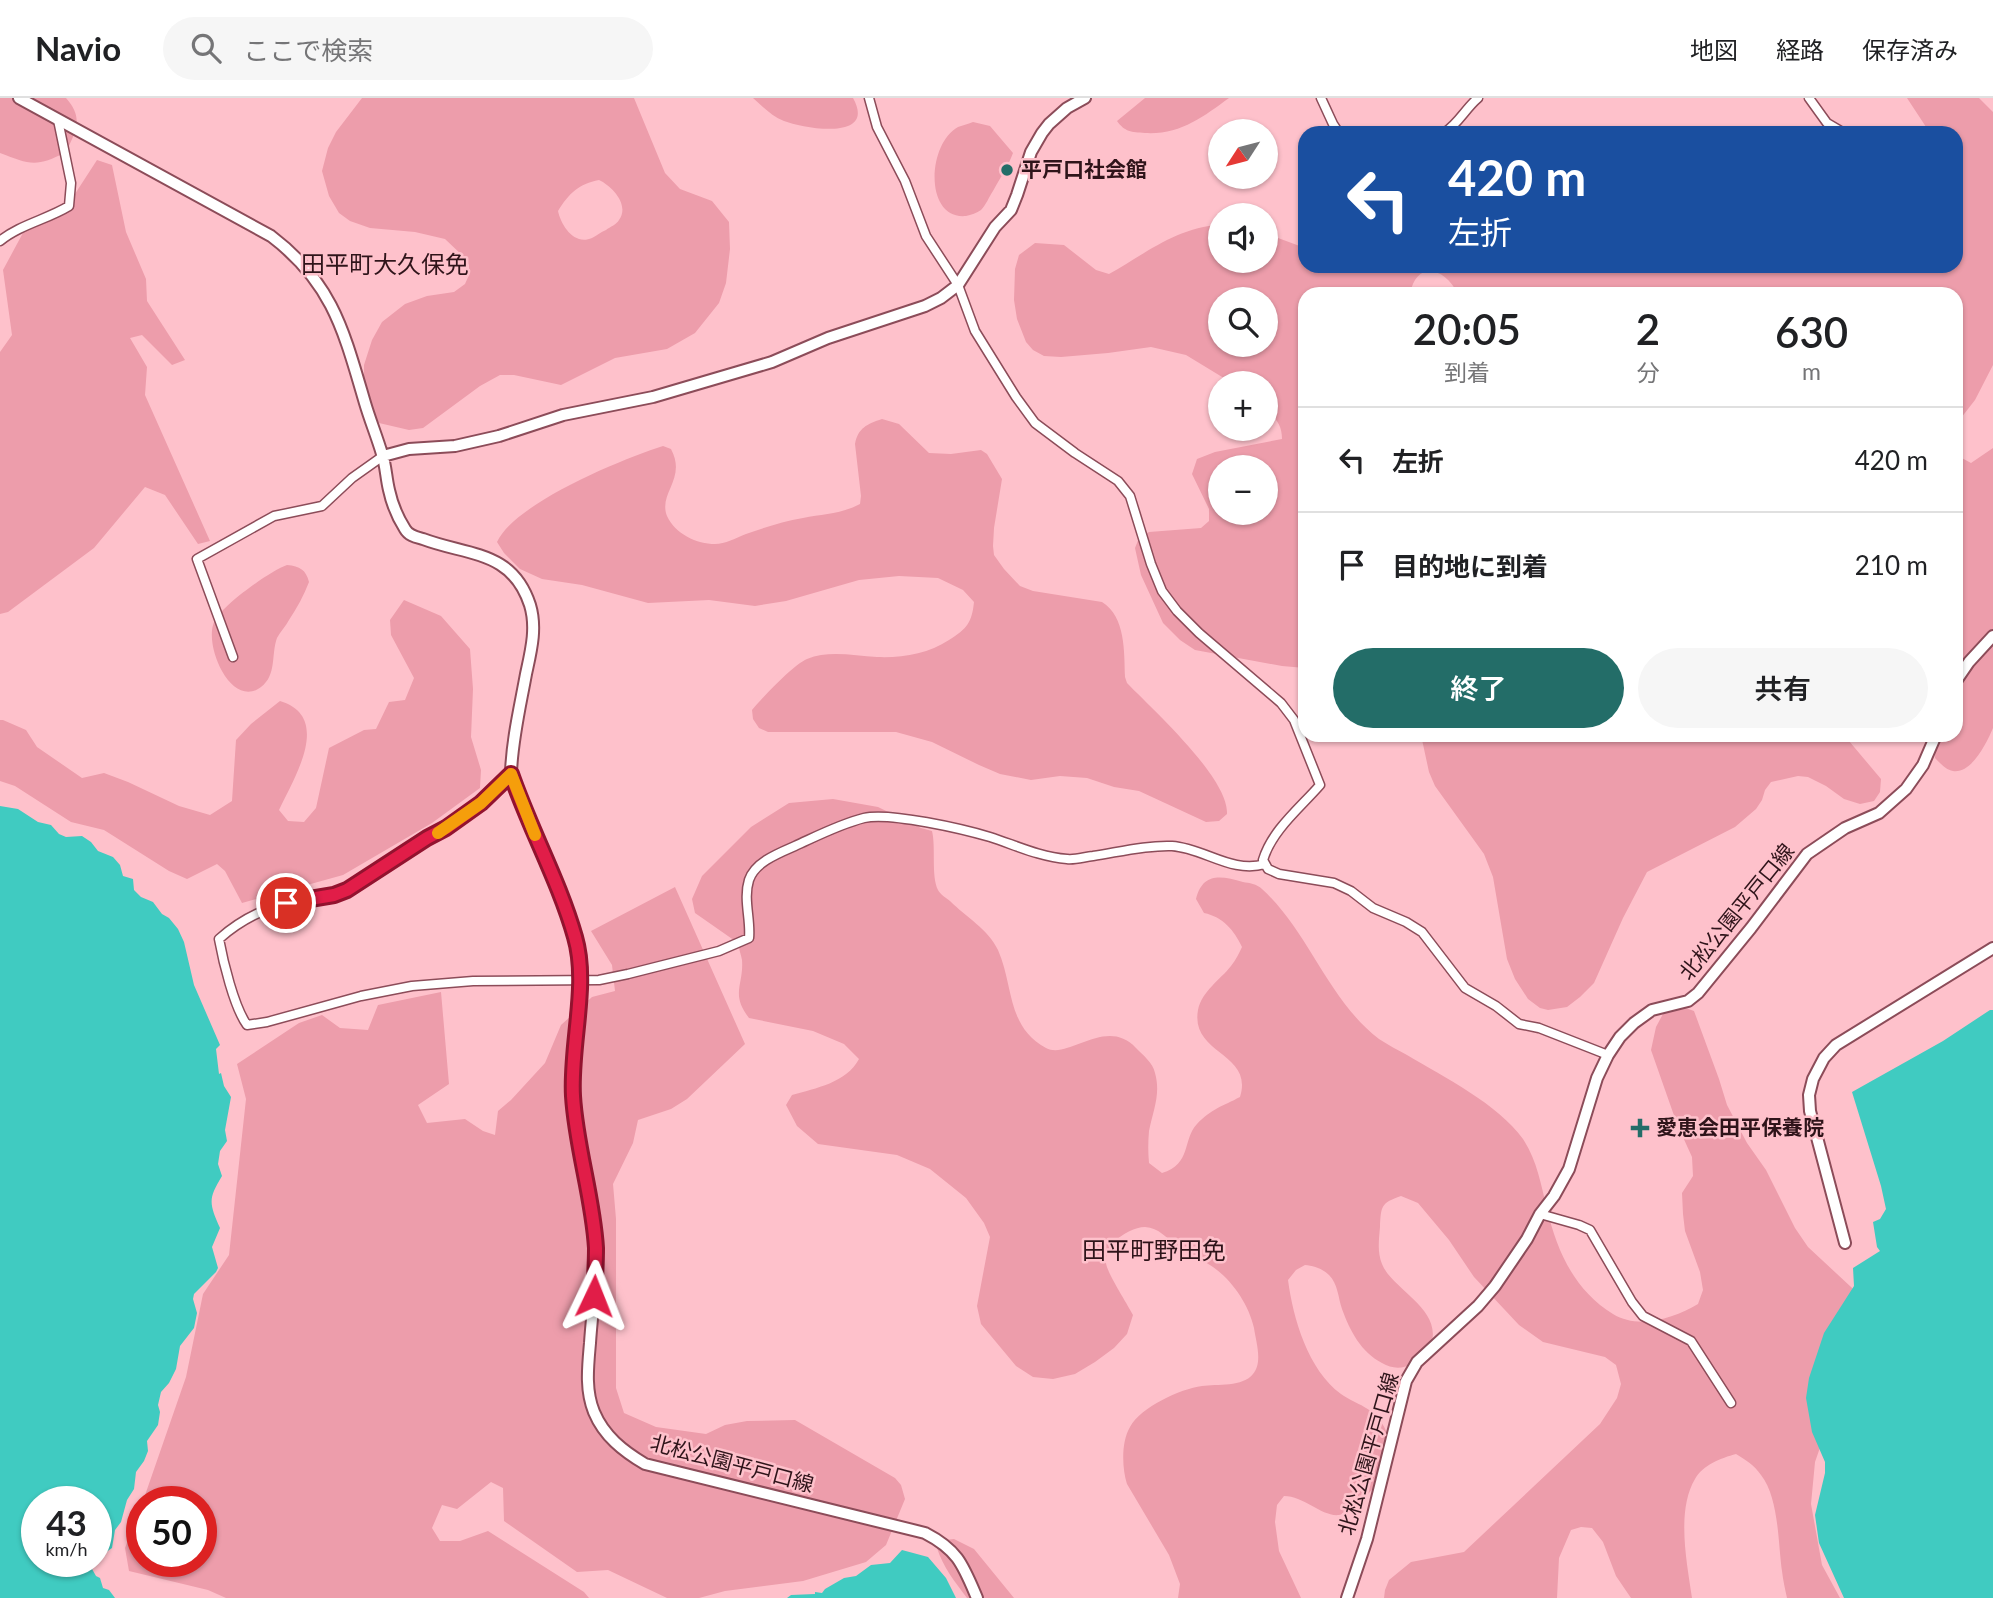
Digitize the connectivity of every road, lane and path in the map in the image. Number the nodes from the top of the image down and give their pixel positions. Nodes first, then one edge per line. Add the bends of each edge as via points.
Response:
1 (19, 98) edge
2 (869, 98) edge
3 (1085, 98) edge
4 (1321, 98) edge
5 (1478, 98) edge
6 (1809, 98) edge
7 (58, 120) junction
8 (1334, 126) edge
9 (1454, 126) edge
10 (1832, 126) edge
11 (0, 241) edge
12 (958, 285) junction
13 (383, 456) junction
14 (1993, 636) edge
15 (233, 657) dead end
16 (1963, 671) edge
17 (1298, 732) edge
18 (1302, 742) edge
19 (1933, 742) edge
20 (511, 774) junction
21 (1265, 864) junction
22 (1993, 948) edge
23 (580, 980) junction
24 (1608, 1055) junction
25 (1540, 1213) junction
26 (1844, 1243) dead end
27 (1731, 1403) dead end
28 (977, 1598) edge
29 (1347, 1598) edge

1 - 7 main road, 北松公園平戸口線
2 - 12 street via 877,127 926,236
3 - 12 main road via 1067,108 1042,133 1011,210
4 - 8 street
5 - 9 street
6 - 10 street
7 - 11 street via 71,183 69,206
7 - 13 main road, 北松公園平戸口線 via 286,247 328,298 349,346
12 - 13 main road via 925,306 725,377 563,415 499,436
12 - 17 street via 975,331 1035,423 1118,481 1130,496 1162,591 1177,611 1276,697
13 - 15 street via 321,506 274,516 197,559
13 - 20 main road, 北松公園平戸口線 via 389,492 408,533 493,559 526,594 533,624
14 - 16 main road
18 - 21 street via 1320,785 1266,848
19 - 24 main road, 北松公園平戸口線 via 1906,789 1879,813 1845,828 1807,854 1698,993 1688,1001 1653,1010 1634,1023
20 - 23 main road, 北松公園平戸口線 via 564,903 576,939
20 - 23 street via 446,828 347,890 286,903 233,927 219,939 229,977 247,1025 412,986
21 - 23 street via 1241,865 1173,846 1069,859 1050,857 949,826 866,817 774,855 753,872 748,883 749,938 719,951 628,974
21 - 24 street via 1279,874 1334,883 1351,891 1373,908 1422,932 1465,988 1519,1024
22 - 26 main road via 1836,1045 1813,1079 1809,1095 1812,1125
23 - 28 main road, 北松公園平戸口線 via 573,1093 596,1248 587,1375 600,1423 625,1452 645,1464 925,1534 952,1550
24 - 25 main road, 北松公園平戸口線 via 1569,1169
25 - 27 street via 1590,1230 1643,1316 1691,1341
25 - 29 main road, 北松公園平戸口線 via 1495,1286 1417,1362 1406,1381 1367,1539

